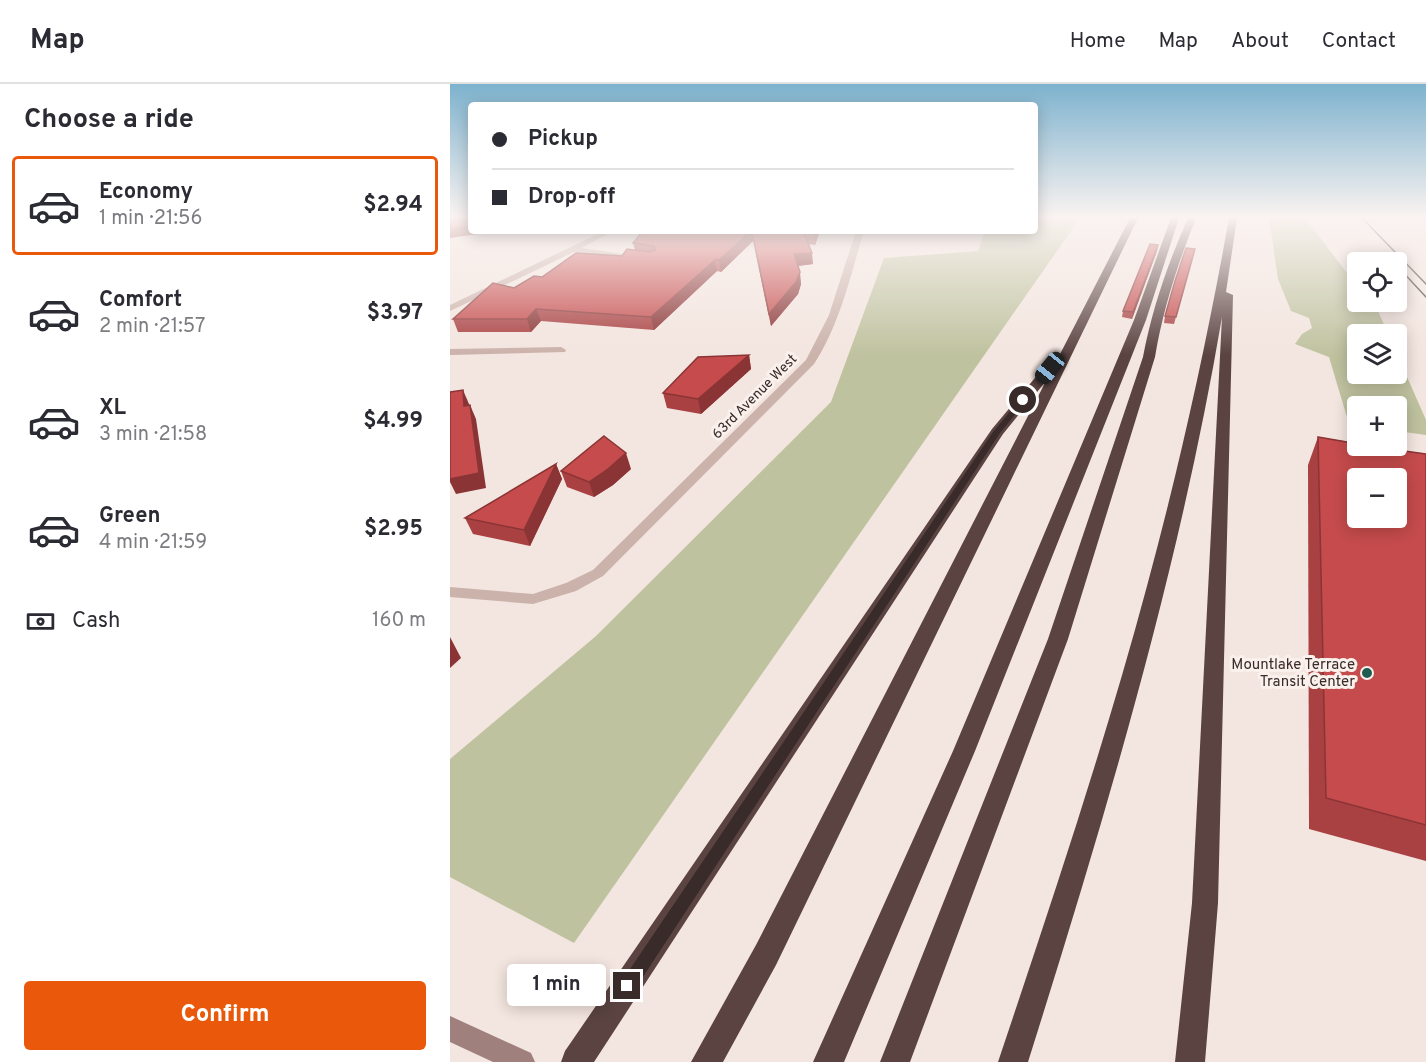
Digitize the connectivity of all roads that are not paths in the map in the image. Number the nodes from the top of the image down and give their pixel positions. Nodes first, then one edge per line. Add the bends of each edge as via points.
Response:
1 (542, 264) edge
2 (850, 264) edge
3 (1112, 264) edge
4 (1159, 264) edge
5 (1174, 264) edge
6 (1225, 264) edge
7 (1230, 264) edge
8 (450, 308) edge
9 (1076, 336) junction
10 (561, 350) dead end
11 (450, 352) edge
12 (450, 592) edge
13 (450, 1029) edge
14 (522, 1062) edge
15 (576, 1062) edge
16 (706, 1062) edge
17 (828, 1062) edge
18 (895, 1062) edge
19 (1013, 1062) edge
20 (1190, 1062) edge

1 - 8 street
2 - 12 street, 63rd Avenue West via 837,303 810,362 598,573 533,599
3 - 9 highway
4 - 17 highway via 1140,320 964,751
5 - 18 highway via 1155,322 1149,357 1058,639
6 - 19 highway via 1171,528 1115,736
7 - 20 highway via 1205,903
9 - 15 highway via 997,432
9 - 16 highway via 766,955
10 - 11 street
13 - 14 main road

